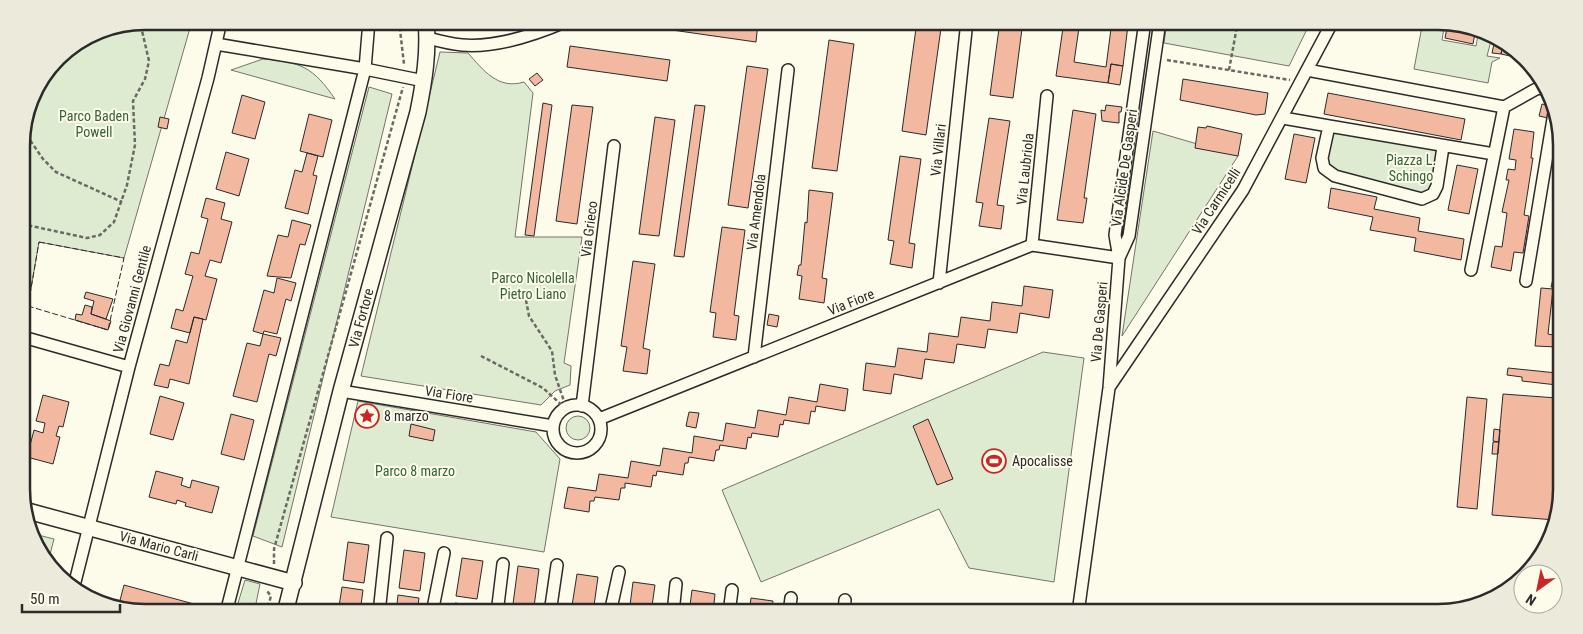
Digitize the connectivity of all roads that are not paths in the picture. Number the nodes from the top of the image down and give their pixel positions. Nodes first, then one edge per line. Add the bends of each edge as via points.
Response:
1 (219, 30) edge
2 (368, 30) edge
3 (427, 30) edge
4 (546, 30) edge
5 (966, 30) edge
6 (1144, 30) edge
7 (1159, 30) edge
8 (1328, 30) edge
9 (428, 38) junction
10 (216, 44) junction
11 (365, 69) junction
12 (788, 70) dead end
13 (1307, 70) junction
14 (424, 81) junction
15 (1538, 88) edge
16 (1047, 96) dead end
17 (1504, 107) junction
18 (1283, 118) junction
19 (1329, 126) junction
20 (1552, 128) edge
21 (614, 146) dead end
22 (1443, 147) junction
23 (1494, 154) junction
24 (1032, 245) junction
25 (1119, 258) junction
26 (1471, 270) dead end
27 (1526, 281) dead end
28 (939, 283) junction
29 (30, 339) edge
30 (754, 358) junction
31 (129, 367) junction
32 (1109, 388) junction
33 (341, 391) junction
34 (582, 406) junction
35 (599, 419) junction
36 (553, 426) junction
37 (32, 512) edge
38 (90, 528) junction
39 (387, 538) dead end
40 (444, 552) dead end
41 (503, 564) dead end
42 (557, 565) dead end
43 (238, 568) junction
44 (619, 572) dead end
45 (75, 581) edge
46 (294, 583) junction
47 (676, 584) dead end
48 (732, 590) dead end
49 (791, 598) dead end
50 (845, 600) dead end
51 (228, 604) edge
52 (288, 604) edge
53 (380, 604) edge
54 (434, 604) edge
55 (498, 604) edge
56 (551, 604) edge
57 (612, 604) edge
58 (674, 604) edge
59 (730, 604) edge
60 (790, 604) edge
61 (845, 604) edge
62 (1079, 604) edge

1 - 10 street, Via Giovanni Gentile
2 - 11 street
3 - 9 street, Via Fortore
4 - 9 street via 526,38 463,45
5 - 28 street, Via Villari
6 - 25 street, Via Alcide De Gasperi via 1115,235
7 - 25 street, Via Alcide De Gasperi via 1129,236
8 - 13 street, Via Carmicelli
9 - 14 street, Via Fortore
10 - 11 street
10 - 31 street, Via Giovanni Gentile
11 - 14 street
11 - 43 street
12 - 30 street, Via Amendola
13 - 17 street
13 - 18 street, Via Carmicelli
14 - 33 street, Via Fortore
15 - 17 street
16 - 24 street, Via Laubriola
17 - 23 street
18 - 19 street
18 - 32 street, Via Carmicelli via 1243,190
19 - 22 street
19 - 22 street via 1322,158 1324,168 1335,176 1422,200 1433,194 1437,186
20 - 27 street
21 - 34 street, Via Grieco
22 - 23 street
23 - 26 street
24 - 25 street
24 - 28 street, Via Fiore
25 - 32 street, Via De Gasperi
28 - 30 street, Via Fiore
29 - 31 street
30 - 35 street, Via Fiore
31 - 38 street, Via Giovanni Gentile
32 - 62 street, Via De Gasperi
33 - 36 street, Via Fiore
33 - 46 street, Via Fortore
34 - 35 street
34 - 36 street via 566,408 555,418
35 - 36 street via 597,442 577,454 568,452 556,442
37 - 38 street, Via Mario Carli
38 - 43 street, Via Mario Carli
38 - 45 street, Via Giovanni Gentile
39 - 53 street
40 - 54 street
41 - 55 street
42 - 56 street
43 - 46 street, Via Mario Carli
43 - 51 street
44 - 57 street
46 - 52 street, Via Fortore
47 - 58 street
48 - 59 street
49 - 60 street
50 - 61 street

